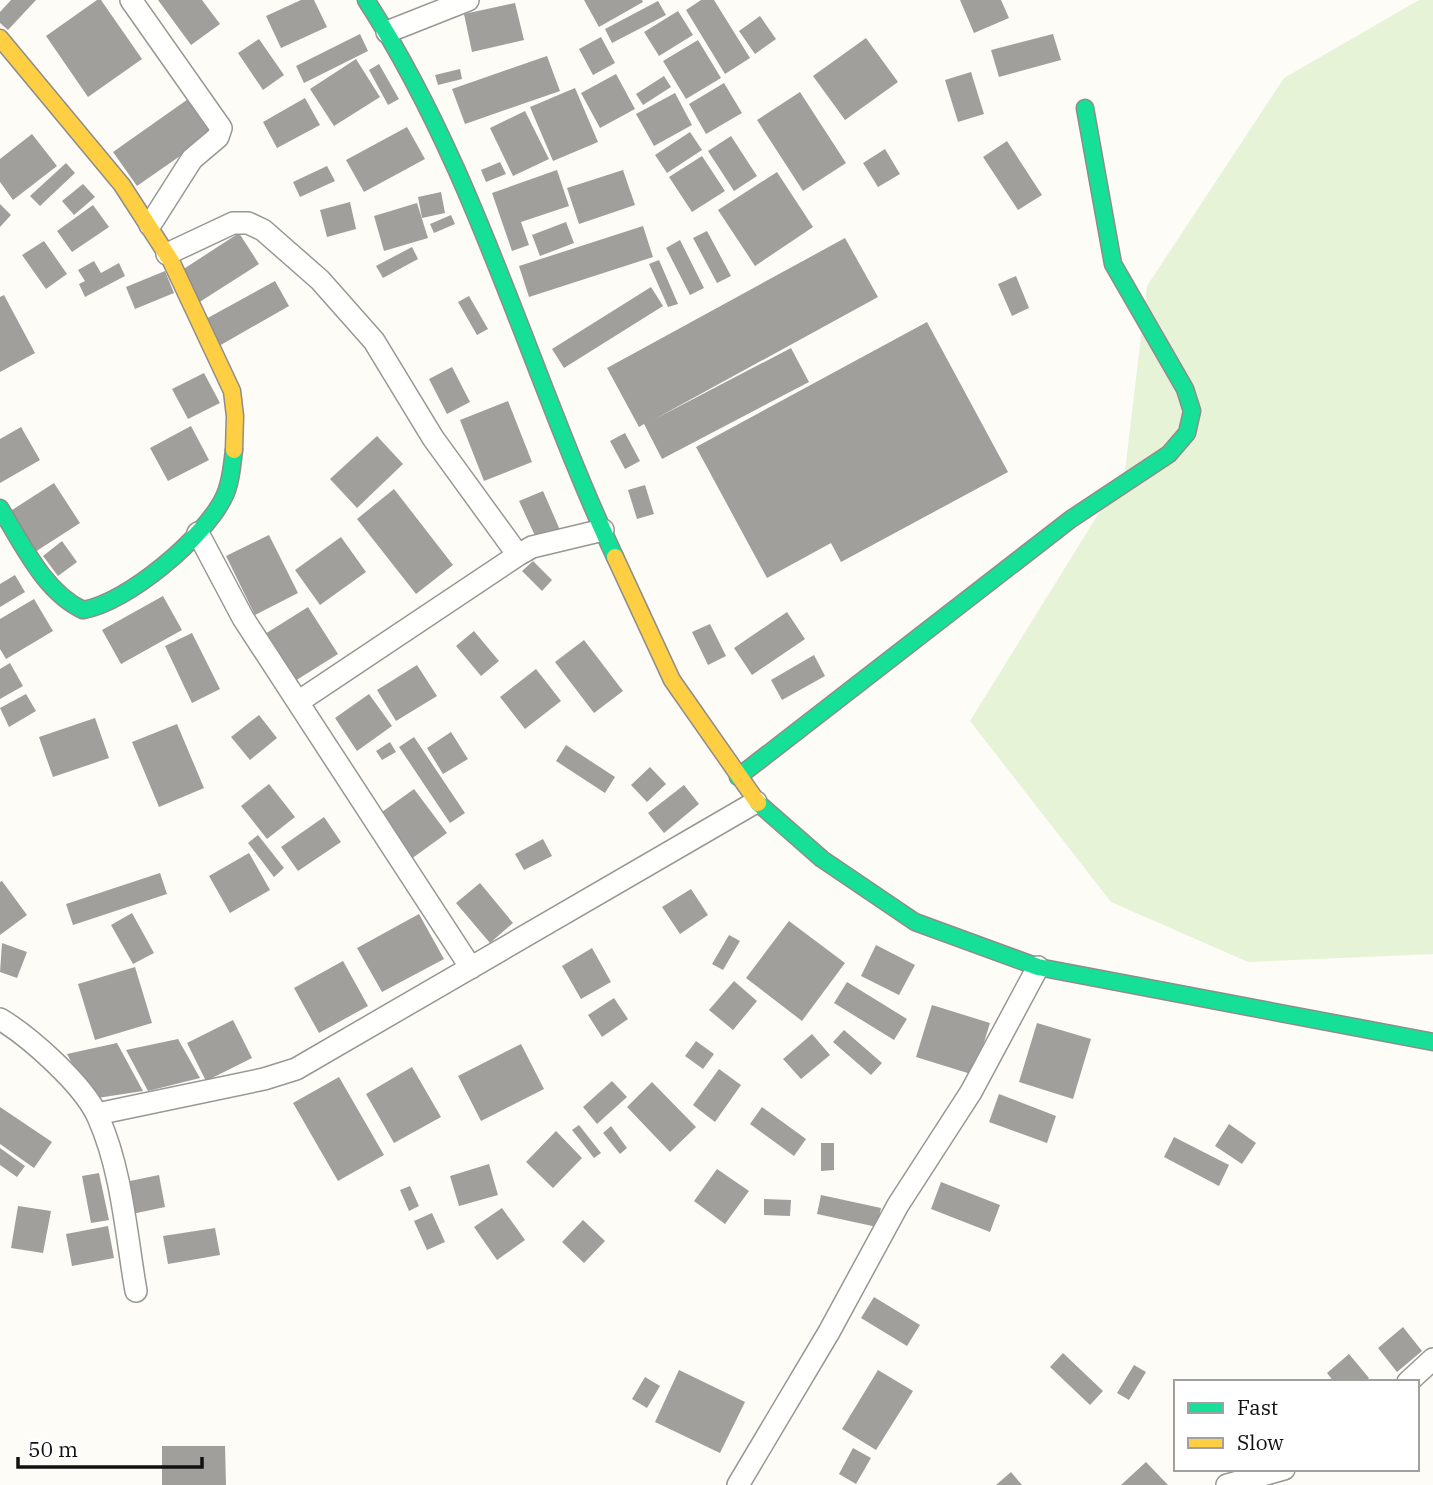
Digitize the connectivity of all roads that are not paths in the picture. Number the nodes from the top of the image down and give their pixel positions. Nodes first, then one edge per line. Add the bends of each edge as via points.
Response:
1 (131, 0) edge
2 (366, 0) edge
3 (468, 0) edge
4 (387, 32) junction
5 (0, 38) edge
6 (1084, 108) dead end
7 (150, 225) junction
8 (167, 254) junction
9 (0, 508) edge
10 (603, 530) junction
11 (198, 533) junction
12 (518, 555) junction
13 (298, 702) junction
14 (738, 777) junction
15 (756, 802) junction
16 (1038, 967) junction
17 (471, 968) junction
18 (0, 1019) edge
19 (1433, 1041) edge
20 (97, 1114) junction
21 (136, 1291) dead end
22 (1433, 1359) edge
23 (1410, 1380) edge
24 (1277, 1471) edge
25 (738, 1485) edge
26 (1227, 1485) edge

1 - 7 street via 221,128 218,137 192,159
2 - 4 street
3 - 4 street
4 - 10 street via 460,176 577,476
5 - 7 street
6 - 14 street via 1113,264 1185,389 1192,411 1187,433 1169,454 1071,519
7 - 8 street
8 - 11 street via 195,306 235,405 225,496
8 - 12 street via 233,223 263,230 320,280 374,341 433,438
9 - 11 street via 58,591 85,610 97,608 155,571
10 - 12 street via 532,547
10 - 14 street via 672,680
11 - 13 street via 243,618
12 - 13 street
13 - 17 street
14 - 15 street
15 - 16 street via 822,859 915,922
15 - 17 street
16 - 19 street
16 - 25 street via 971,1092 898,1205
17 - 20 street via 296,1069
18 - 20 street via 47,1054
20 - 21 street via 115,1170
22 - 23 street
24 - 26 street

